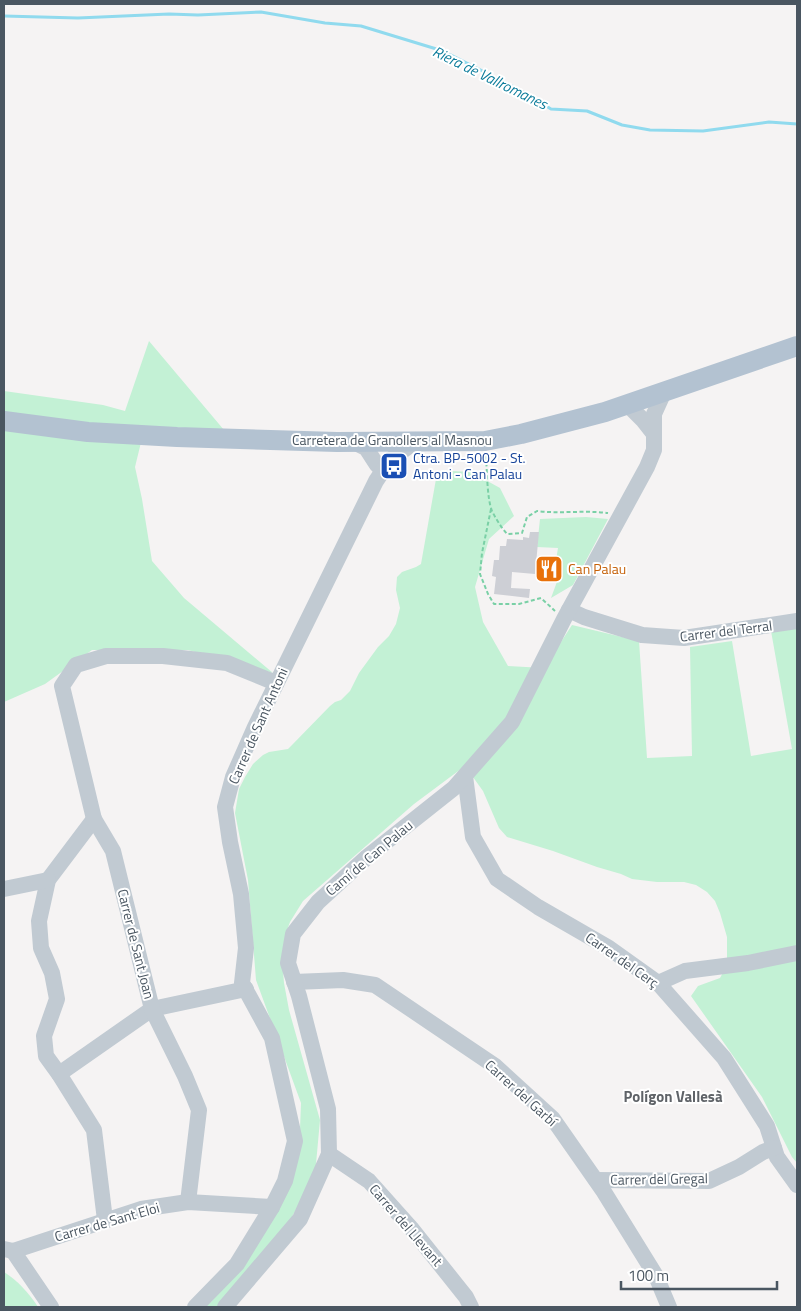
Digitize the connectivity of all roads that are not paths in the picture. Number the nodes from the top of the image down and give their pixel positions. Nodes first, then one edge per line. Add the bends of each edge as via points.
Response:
1 (797, 346) edge
2 (664, 392) junction
3 (627, 404) junction
4 (4, 421) edge
5 (654, 434) junction
6 (382, 462) junction
7 (567, 615) junction
8 (797, 621) edge
9 (276, 683) junction
10 (465, 776) junction
11 (94, 819) junction
12 (48, 880) junction
13 (4, 889) edge
14 (797, 954) edge
15 (294, 982) junction
16 (658, 983) junction
17 (246, 989) junction
18 (152, 1009) junction
19 (59, 1074) junction
20 (774, 1148) junction
21 (329, 1154) junction
22 (596, 1180) junction
23 (797, 1185) edge
24 (188, 1202) junction
25 (272, 1207) junction
26 (105, 1220) junction
27 (8, 1250) edge
28 (51, 1307) edge
29 (195, 1307) edge
30 (225, 1307) edge
31 (471, 1307) edge
32 (669, 1307) edge

1 - 2 main road, Carretera de Granollers al Masnou
2 - 3 main road, Carretera de Granollers al Masnou
2 - 5 street, Camí de Can Palau via 654,414
3 - 5 street
3 - 6 main road, Carretera de Granollers al Masnou via 485,441 416,441
4 - 6 main road, Carretera de Granollers al Masnou via 88,432 352,441
5 - 7 street, Camí de Can Palau via 654,450 647,467
6 - 9 street, Carrer de Sant Antoni
7 - 8 street, Carrer del Terral via 642,635 684,638
7 - 10 street, Camí de Can Palau via 512,722
9 - 11 street, Carrer de Sant Joan via 227,663 163,656 106,656 76,665 62,686
9 - 17 street, Carrer de Sant Antoni via 234,777 225,808 242,894 246,948 242,984
10 - 15 street, Camí de Can Palau via 318,902 293,934 288,963
10 - 16 street, Carrer del Cerç via 473,837 497,879 609,948
11 - 12 street
11 - 18 street, Carrer de Sant Joan via 113,851
12 - 13 street
12 - 19 street via 39,921 40,948 52,973 57,999 44,1036 46,1056
14 - 16 street via 685,971
15 - 21 street, Camí de Can Palau via 328,1109
15 - 22 street, Carrer del Garbí via 343,980 375,985 495,1066 553,1119
16 - 20 street, Carrer del Cerç via 724,1058 767,1126
17 - 18 street
17 - 25 street, Carrer de Sant Antoni via 272,1038 295,1141 285,1181
18 - 19 street
18 - 24 street, Carrer de Sant Joan via 199,1110
19 - 26 street via 94,1130
20 - 22 street, Carrer del Gregal via 709,1180
20 - 23 street, Carrer del Cerç via 777,1158
21 - 30 street, Camí de Can Palau via 300,1219
21 - 31 street, Carrer del Llevant via 369,1181 411,1228
22 - 32 street, Carrer del Garbí via 656,1276
24 - 25 street, Carrer de Sant Eloi
24 - 26 street, Carrer de Sant Eloi via 141,1209
25 - 29 street, Carrer de Sant Antoni via 237,1264
26 - 27 street, Carrer de Sant Eloi
27 - 28 street

